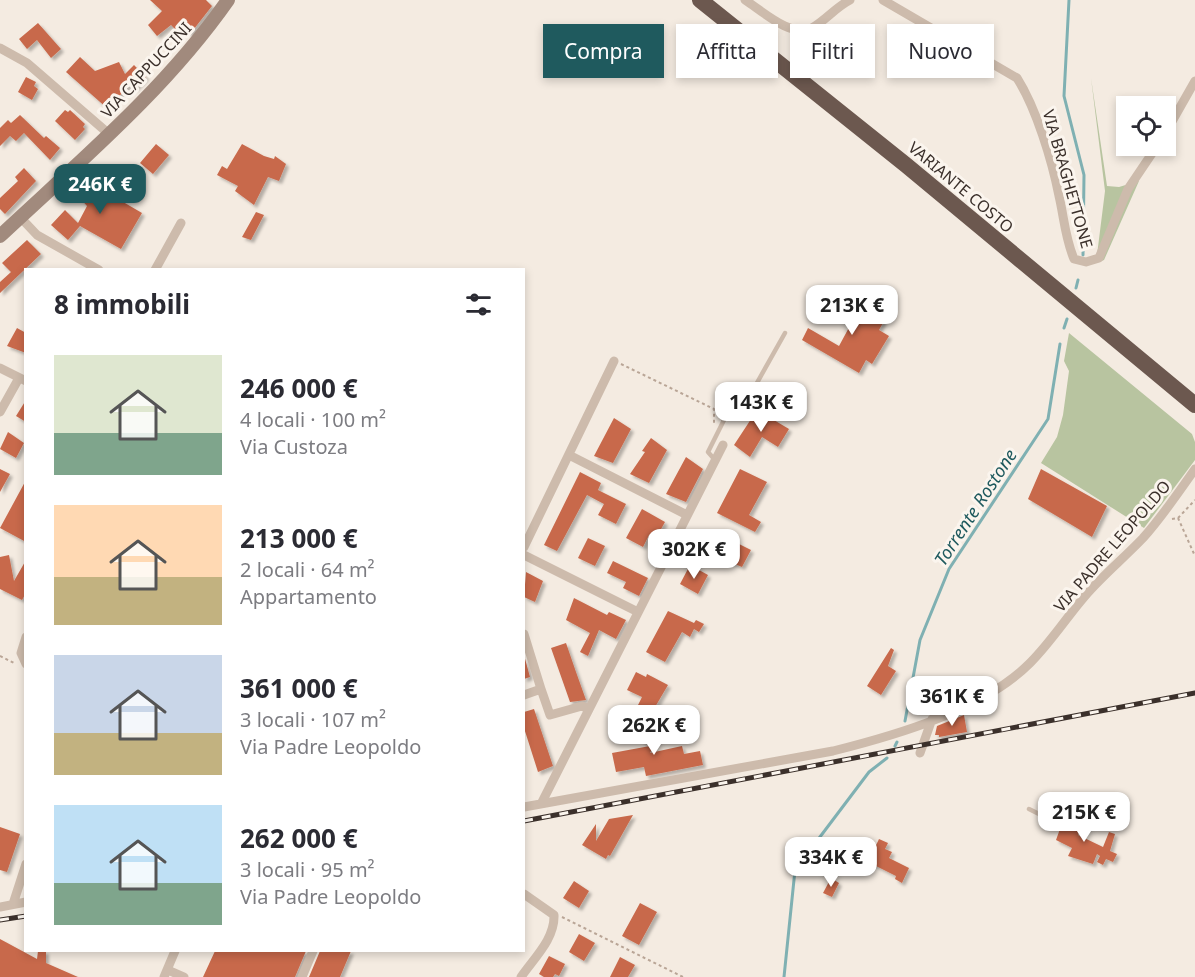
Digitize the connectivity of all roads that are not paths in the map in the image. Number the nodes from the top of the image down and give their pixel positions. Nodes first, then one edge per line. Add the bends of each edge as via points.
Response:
1 (700, 0) edge
2 (745, 0) edge
3 (850, 0) edge
4 (883, 0) edge
5 (226, 1) edge
6 (0, 48) edge
7 (1195, 81) edge
8 (1176, 114) edge
9 (109, 134) junction
10 (1150, 156) edge
11 (20, 218) junction
12 (181, 223) dead end
13 (0, 236) edge
14 (95, 268) edge
15 (156, 268) edge
16 (785, 333) dead end
17 (614, 361) road end
18 (0, 368) edge
19 (22, 379) edge
20 (1195, 405) edge
21 (0, 412) edge
22 (723, 445) dead end
23 (569, 456) junction
24 (715, 460) junction
25 (1195, 470) edge
26 (687, 515) junction
27 (525, 545) edge
28 (525, 556) edge
29 (638, 612) junction
30 (525, 637) edge
31 (24, 643) edge
32 (22, 664) edge
33 (541, 689) junction
34 (525, 695) edge
35 (589, 709) junction
36 (932, 719) junction
37 (920, 753) dead end
38 (542, 804) junction
39 (525, 807) edge
40 (1029, 809) dead end
41 (1040, 814) dead end
42 (24, 870) edge
43 (525, 895) edge
44 (24, 902) edge
45 (13, 904) junction
46 (0, 907) edge
47 (175, 952) edge
48 (313, 952) edge
49 (166, 973) edge
50 (184, 977) edge
51 (302, 977) edge
52 (521, 977) edge

1 - 20 highway, VARIANTE COSTO via 897,157
2 - 3 street via 800,31 811,28
4 - 10 street, VIA BRAGHETTONE via 1017,78 1039,127 1059,194 1066,241 1074,259 1086,262 1099,258 1128,189
5 - 9 main road, VIA CAPPUCCINI via 168,76
6 - 9 street, VIA CAPPUCCINI via 27,63
7 - 8 street
9 - 11 main road, VIA CAPPUCCINI
11 - 13 main road, VIA CAPPUCCINI
11 - 14 street via 37,235
12 - 15 street
16 - 24 lane via 749,397 726,416 717,431 708,452
17 - 23 street
18 - 19 street
19 - 21 street
22 - 24 street
23 - 26 street
23 - 27 street
24 - 26 street
25 - 36 street, VIA PADRE LEOPOLDO via 1158,521 1084,596 1029,665 969,704
26 - 29 street
28 - 29 street
29 - 35 street
30 - 33 street
31 - 32 street
33 - 34 street
33 - 35 street via 550,715 582,706
35 - 38 street
36 - 37 street
36 - 38 street, VIA PADRE LEOPOLDO via 877,740 833,751
38 - 39 street, VIA PADRE LEOPOLDO
40 - 41 lane
42 - 45 street
43 - 52 street via 554,915 554,924 548,940
44 - 45 street
45 - 46 street
47 - 49 street
48 - 51 street
49 - 50 street

